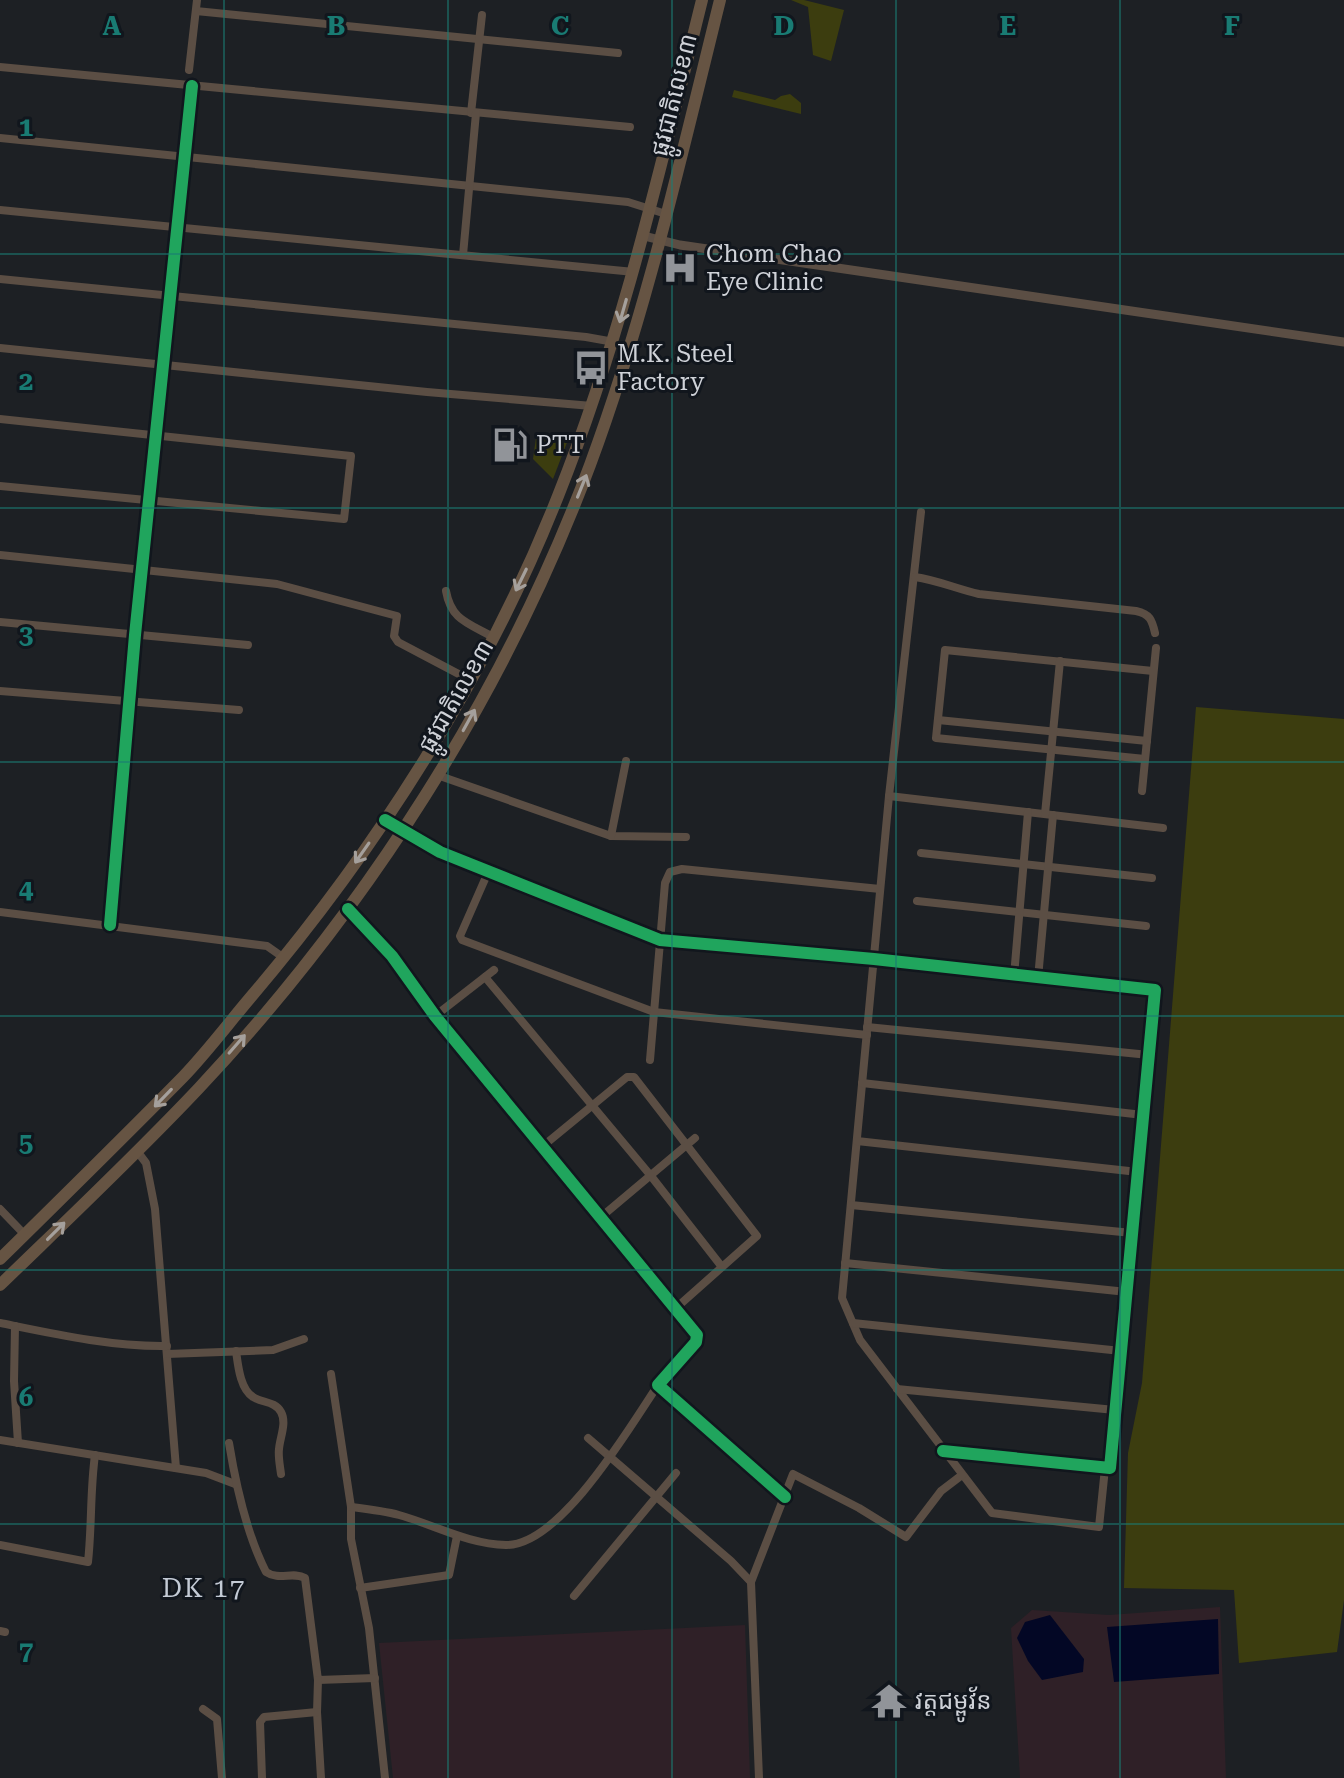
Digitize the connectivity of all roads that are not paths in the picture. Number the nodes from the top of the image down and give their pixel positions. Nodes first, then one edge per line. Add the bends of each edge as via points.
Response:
1 (197, 0) edge
2 (702, 0) edge
3 (720, 0) edge
4 (196, 11) junction
5 (482, 15) dead end
6 (479, 38) junction
7 (618, 53) dead end
8 (0, 67) edge
9 (189, 70) dead end
10 (192, 86) junction
11 (473, 113) junction
12 (630, 127) dead end
13 (0, 138) edge
14 (185, 156) junction
15 (470, 186) junction
16 (650, 208) junction
17 (0, 210) edge
18 (666, 214) junction
19 (178, 228) junction
20 (644, 236) junction
21 (660, 241) junction
22 (463, 255) junction
23 (634, 272) junction
24 (0, 279) edge
25 (171, 295) junction
26 (614, 342) junction
27 (1344, 342) edge
28 (0, 348) edge
29 (164, 366) junction
30 (592, 406) junction
31 (0, 419) edge
32 (155, 435) junction
33 (0, 486) edge
34 (149, 501) junction
35 (921, 512) dead end
36 (0, 555) edge
37 (142, 568) junction
38 (915, 577) junction
39 (446, 591) dead end
40 (0, 622) edge
41 (1155, 633) dead end
42 (135, 635) junction
43 (493, 637) junction
44 (248, 645) dead end
45 (1156, 648) dead end
46 (1060, 661) junction
47 (1153, 671) junction
48 (470, 680) junction
49 (0, 691) edge
50 (129, 702) junction
51 (239, 710) dead end
52 (938, 720) junction
53 (1053, 731) junction
54 (1147, 741) junction
55 (1051, 750) junction
56 (1145, 759) junction
57 (626, 761) dead end
58 (437, 775) junction
59 (1142, 791) dead end
60 (889, 796) junction
61 (1028, 812) junction
62 (1049, 815) junction
63 (385, 820) junction
64 (1163, 828) dead end
65 (402, 830) junction
66 (611, 836) junction
67 (686, 837) dead end
68 (921, 853) dead end
69 (1023, 864) junction
70 (1048, 866) junction
71 (489, 870) junction
72 (1152, 878) dead end
73 (880, 889) junction
74 (917, 901) dead end
75 (348, 909) junction
76 (0, 912) edge
77 (1019, 912) junction
78 (1043, 915) junction
79 (110, 925) junction
80 (1146, 926) dead end
81 (660, 940) junction
82 (284, 958) junction
83 (874, 959) junction
84 (494, 970) dead end
85 (1014, 976) junction
86 (485, 977) junction
87 (1038, 978) junction
88 (654, 1012) junction
89 (435, 1016) junction
90 (867, 1031) junction
91 (1149, 1055) junction
92 (650, 1060) dead end
93 (862, 1083) junction
94 (591, 1106) junction
95 (1143, 1115) junction
96 (695, 1138) dead end
97 (857, 1141) junction
98 (543, 1146) junction
99 (687, 1147) junction
100 (137, 1151) junction
101 (1138, 1172) junction
102 (651, 1176) junction
103 (851, 1205) junction
104 (0, 1209) edge
105 (601, 1217) junction
106 (1132, 1233) junction
107 (25, 1235) junction
108 (0, 1259) edge
109 (845, 1263) junction
110 (722, 1267) junction
111 (0, 1285) edge
112 (1127, 1292) junction
113 (676, 1308) junction
114 (0, 1323) edge
115 (853, 1323) junction
116 (15, 1326) junction
117 (304, 1339) dead end
118 (167, 1350) junction
119 (236, 1351) junction
120 (1121, 1351) junction
121 (331, 1374) dead end
122 (658, 1385) junction
123 (897, 1389) junction
124 (1115, 1410) junction
125 (588, 1438) dead end
126 (0, 1440) edge
127 (18, 1443) junction
128 (229, 1443) dead end
129 (943, 1451) junction
130 (95, 1455) junction
131 (611, 1458) junction
132 (176, 1468) junction
133 (1105, 1468) junction
134 (676, 1473) dead end
135 (281, 1474) dead end
136 (962, 1475) junction
137 (235, 1484) junction
138 (657, 1497) junction
139 (785, 1497) junction
140 (351, 1507) junction
141 (457, 1536) junction
142 (0, 1545) edge
143 (751, 1582) junction
144 (360, 1588) junction
145 (574, 1596) dead end
146 (375, 1678) junction
147 (318, 1680) junction
148 (203, 1709) dead end
149 (317, 1712) junction
150 (222, 1778) edge
151 (262, 1778) edge
152 (321, 1778) edge
153 (385, 1778) edge
154 (759, 1778) edge

1 - 4 street
2 - 16 highway, ផ្លូវជាតិលេខ៣
3 - 18 highway, ផ្លូវជាតិលេខ៣
4 - 6 street
4 - 9 street
5 - 6 street
6 - 7 street
6 - 11 street
8 - 10 street
10 - 11 street
10 - 14 street
11 - 12 street
11 - 15 street
13 - 14 street
14 - 15 street
14 - 19 street
15 - 16 street
15 - 22 street
16 - 18 street
16 - 20 highway, ផ្លូវជាតិលេខ៣
17 - 19 street
18 - 21 highway, ផ្លូវជាតិលេខ៣
19 - 22 street
19 - 25 street
20 - 21 street
20 - 23 highway, ផ្លូវជាតិលេខ៣
21 - 27 street
58 -> 21 highway, ផ្លូវជាតិលេខ៣ via 510,646 568,520 616,393
22 - 23 street
23 -> 26 highway, ផ្លូវជាតិលេខ៣
24 - 25 street
25 - 26 street
25 - 29 street
26 - 30 highway, ផ្លូវជាតិលេខ៣
28 - 29 street
29 - 30 street
29 - 32 street
30 -> 43 highway, ផ្លូវជាតិលេខ៣ via 550,516
31 - 32 street
32 - 34 street
32 - 34 street via 351,456 344,519
33 - 34 street
34 - 37 street
35 - 38 street
36 - 37 street
37 - 42 street
37 - 48 street via 277,584 397,616 398,642
38 - 41 street via 979,594 1145,613
38 - 60 street
39 - 43 street via 455,616
40 - 42 street
42 - 44 street
42 - 50 street
43 - 48 highway, ផ្លូវជាតិលេខ៣
45 - 47 street
46 - 47 street
46 - 52 street via 945,650
46 - 53 street
47 - 54 street
48 - 63 highway, ផ្លូវជាតិលេខ៣
49 - 50 street
50 - 51 street
50 - 79 street
52 - 53 street
52 - 55 street via 936,738
53 - 54 street
53 - 55 street
54 - 56 street
55 - 56 street
55 - 62 street
56 - 59 street
57 - 66 street
58 - 65 highway, ផ្លូវជាតិលេខ៣
58 - 66 street
60 - 61 street
60 - 73 street
61 - 62 street
61 - 69 street
62 - 64 street
62 - 70 street
63 - 65 street
63 -> 82 highway, ផ្លូវជាតិលេខ៣
65 - 71 street via 440,852
65 - 75 highway, ផ្លូវជាតិលេខ៣
66 - 67 street
68 - 69 street
69 - 70 street
69 - 77 street
70 - 72 street
70 - 78 street
71 - 81 street
71 - 88 street via 462,940
73 - 81 street via 682,869 670,872 665,883
73 - 83 street
74 - 77 street
75 - 89 street via 392,956
100 -> 75 highway, ផ្លូវជាតិលេខ៣ via 210,1076
76 - 79 street
77 - 78 street
77 - 85 street
78 - 80 street
78 - 87 street
79 - 82 street via 267,946
81 - 83 street
81 - 88 street
82 -> 107 highway, ផ្លូវជាតិលេខ៣ via 184,1076
83 - 85 street
83 - 90 street
84 - 86 street
85 - 87 street
86 - 89 street
86 - 94 street
87 - 91 street via 1155,990
88 - 90 street
88 - 92 street
89 - 98 street
90 - 91 street
90 - 93 street
91 - 95 street
93 - 95 street
93 - 97 street
94 - 98 street
94 - 99 street via 631,1075
94 - 102 street
95 - 101 street
96 - 99 street
97 - 101 street
97 - 103 street
98 - 105 street
99 - 102 street
99 - 110 street via 757,1236
111 -> 100 highway, ផ្លូវជាតិលេខ៣
100 - 118 street via 146,1163 155,1209
101 - 106 street
102 - 105 street
102 - 110 street
103 - 106 street
103 - 109 street
104 - 107 street
105 - 113 street
106 - 112 street
107 - 108 highway, ផ្លូវជាតិលេខ៣
109 - 112 street
109 - 115 street via 842,1298
110 - 113 street
112 - 120 street
113 - 122 street via 698,1339
114 - 116 street
115 - 120 street
115 - 123 street
116 - 118 street
116 - 127 street
117 - 119 street via 273,1350
118 - 119 street
118 - 132 street
119 - 135 street via 247,1390 281,1412
120 - 124 street
121 - 140 street
122 - 131 street
122 - 139 street
123 - 124 street
123 - 129 street
124 - 133 street via 1110,1468
125 - 131 street
126 - 127 street
127 - 130 street
128 - 137 street
129 - 133 street
129 - 136 street
130 - 132 street
130 - 142 street via 88,1562
131 - 138 street
131 - 141 street via 563,1513 527,1543 505,1545
132 - 137 street
133 - 136 street via 1099,1527 995,1515
134 - 138 street
136 - 139 street via 941,1491 906,1537 793,1474
137 - 147 street via 266,1572 305,1578
138 - 143 street
138 - 145 street
139 - 143 street
140 - 141 street via 399,1515
140 - 144 street
141 - 144 street via 449,1575
143 - 154 street
144 - 146 street
146 - 147 street
146 - 153 street
147 - 149 street
148 - 150 street via 217,1719
149 - 151 street via 264,1717
149 - 152 street

